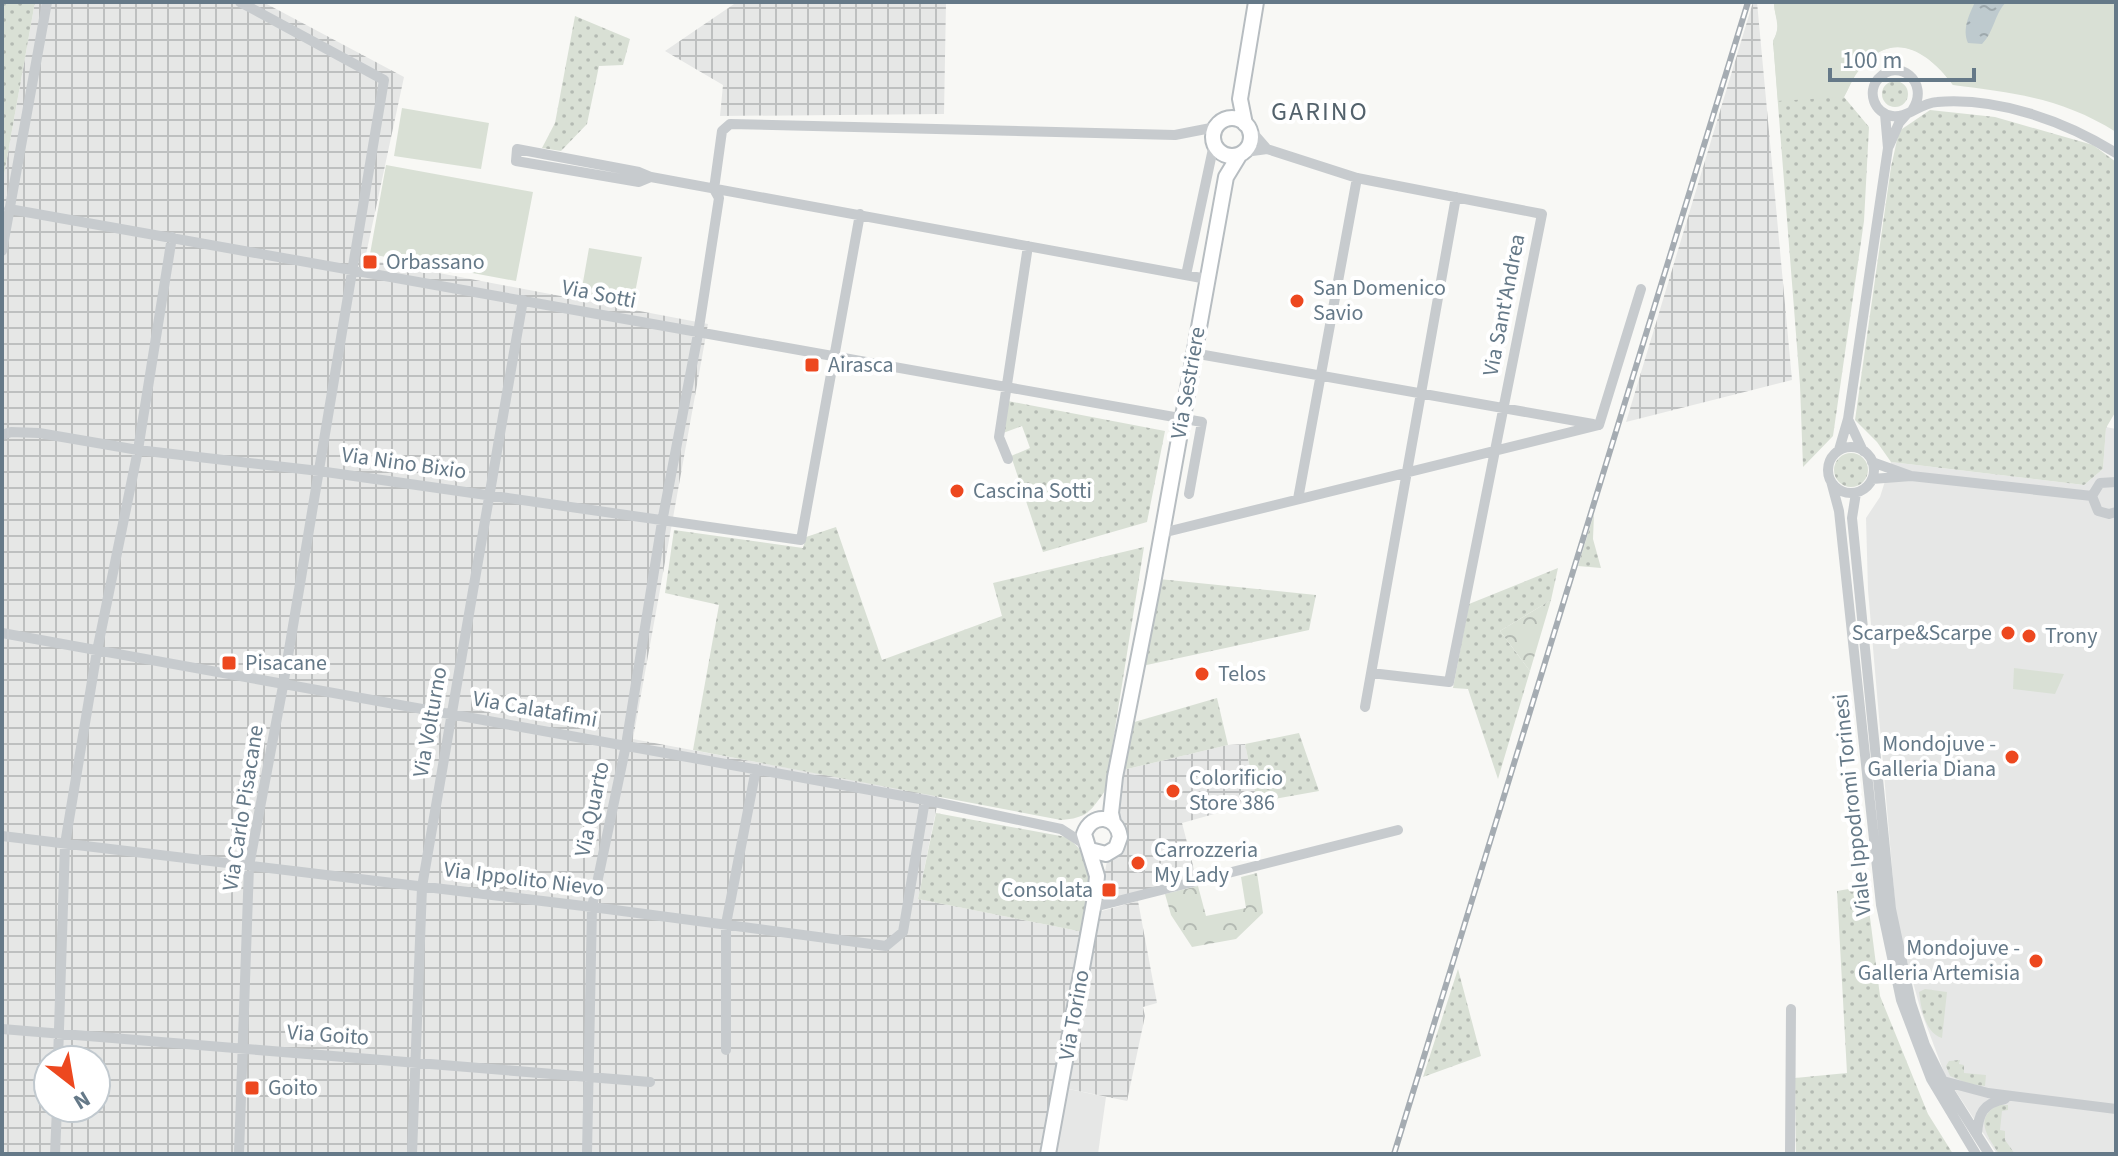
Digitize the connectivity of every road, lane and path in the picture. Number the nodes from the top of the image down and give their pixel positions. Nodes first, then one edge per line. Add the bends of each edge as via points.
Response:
1 (47, 2) edge
2 (240, 2) edge
3 (1256, 2) edge
4 (1918, 87) junction
5 (1240, 99) junction
6 (1954, 101) junction
7 (1910, 111) junction
8 (1885, 114) junction
9 (1246, 125) junction
10 (1217, 136) junction
11 (1888, 148) junction
12 (1267, 149) junction
13 (1242, 153) junction
14 (2116, 153) edge
15 (651, 177) junction
16 (1226, 177) junction
17 (1357, 178) junction
18 (714, 189) junction
19 (1456, 197) junction
20 (9, 209) junction
21 (860, 214) junction
22 (172, 237) junction
23 (1028, 246) junction
24 (2, 251) edge
25 (353, 269) junction
26 (1186, 275) junction
27 (1207, 279) junction
28 (1641, 289) dead end
29 (523, 300) junction
30 (698, 334) junction
31 (1193, 353) junction
32 (834, 356) junction
33 (1320, 376) junction
34 (1005, 387) junction
35 (1421, 394) junction
36 (1503, 408) junction
37 (1182, 419) junction
38 (1848, 419) junction
39 (1599, 425) junction
40 (2, 435) edge
41 (138, 450) junction
42 (1839, 450) junction
43 (1495, 451) junction
44 (1863, 451) junction
45 (1008, 459) dead end
46 (1872, 462) junction
47 (319, 471) junction
48 (1407, 473) junction
49 (1911, 476) junction
50 (1872, 479) junction
51 (1831, 481) junction
52 (2116, 482) edge
53 (1856, 493) junction
54 (1189, 494) dead end
55 (489, 496) junction
56 (2092, 496) junction
57 (1298, 499) junction
58 (2116, 512) edge
59 (662, 522) junction
60 (1162, 533) junction
61 (1152, 589) joint
62 (2, 633) edge
63 (97, 651) junction
64 (1371, 673) junction
65 (283, 686) junction
66 (1365, 707) dead end
67 (451, 715) junction
68 (626, 745) junction
69 (756, 769) junction
70 (1112, 790) junction
71 (925, 800) junction
72 (1093, 821) junction
73 (1113, 822) junction
74 (1061, 829) junction
75 (1398, 830) dead end
76 (2, 836) edge
77 (65, 844) junction
78 (1088, 847) junction
79 (1111, 852) junction
80 (249, 866) junction
81 (1097, 876) junction
82 (422, 887) junction
83 (592, 907) junction
84 (1094, 907) junction
85 (726, 924) junction
86 (1791, 1009) dead end
87 (2, 1029) edge
88 (59, 1034) junction
89 (59, 1044) edge
90 (243, 1049) junction
91 (726, 1050) dead end
92 (416, 1062) junction
93 (588, 1076) junction
94 (1943, 1081) junction
95 (650, 1082) dead end
96 (2016, 1097) junction
97 (2116, 1109) edge
98 (56, 1124) edge
99 (1977, 1137) junction
100 (55, 1154) edge
101 (239, 1154) edge
102 (412, 1154) edge
103 (587, 1154) edge
104 (1048, 1154) edge
105 (1790, 1154) edge
106 (1976, 1154) edge
107 (1989, 1154) edge

1 - 20 street
2 - 25 street, Via Carlo Pisacane via 384,80
3 - 5 main road
4 - 6 street
4 - 7 street
4 - 8 street via 1903,71 1881,75 1873,95
5 - 9 main road
5 - 10 main road
6 - 7 street via 1924,103
6 - 14 street via 2051,120
7 - 8 street
7 - 11 street
8 - 11 street
9 - 10 main road via 1237,119
9 - 12 street
9 - 13 main road via 1250,142
10 - 13 main road via 1230,156
10 - 16 main road
10 - 18 street, Via Quarto via 730,124 722,131
10 - 26 street
11 - 38 street
12 - 13 street
12 - 17 street, Via Sant'Andrea
13 - 16 main road
15 - 15 street via 639,172 517,149 516,161 639,182
15 - 18 street
16 - 27 main road, Via Sestriere
17 - 19 street, Via Sant'Andrea
17 - 33 street
18 - 21 street
18 - 30 street, Via Quarto via 719,198
19 - 35 street
19 - 36 street, Via Sant'Andrea via 1542,214
20 - 22 street, Via Sotti
20 - 24 street
21 - 23 street
21 - 32 street
22 - 25 street, Via Sotti
22 - 41 street
23 - 26 street
23 - 34 street
25 - 29 street, Via Sotti
25 - 47 street, Via Carlo Pisacane
26 - 27 street
27 - 31 main road, Via Sestriere
28 - 39 street
29 - 30 street, Via Sotti
29 - 55 street, Via Volturno
30 - 32 street, Via Sotti
30 - 59 street, Via Quarto
31 - 33 street
31 - 37 main road, Via Sestriere
32 - 34 street, Via Sotti
32 - 59 street, Via Nino Bixio via 801,540
33 - 35 street
33 - 57 street
34 - 37 street, Via Sotti
34 - 45 street via 999,437
35 - 36 street
35 - 48 street
36 - 39 street
36 - 43 street, Via Sant'Andrea
37 - 54 street via 1202,422
37 - 60 main road, Via Sestriere
38 - 42 street
38 - 44 street
39 - 43 street
40 - 41 street, Via Nino Bixio via 39,433
41 - 47 street, Via Nino Bixio
41 - 63 street
42 - 44 street
42 - 51 street via 1828,468
43 - 48 street
43 - 64 street, Via Sant'Andrea via 1449,682
44 - 46 street
46 - 49 street
46 - 50 street
47 - 55 street, Via Nino Bixio
47 - 65 street, Via Carlo Pisacane
48 - 57 street
48 - 64 street
49 - 50 street
49 - 56 street
50 - 53 street
51 - 53 street via 1841,491
51 - 106 street, Viale Ippodromi Torinesi via 1839,511 1881,905 1898,987 1931,1079
52 - 56 street via 2100,483
53 - 94 street, Viale Ippodromi Torinesi via 1852,518 1891,909 1911,1003
55 - 59 street, Via Nino Bixio
55 - 67 street, Via Volturno
56 - 58 street via 2098,511
57 - 60 street
59 - 68 street, Via Quarto
60 - 61 main road, Via Sestriere
61 - 70 main road, Via Torino
62 - 63 street, Via Calatafimi
63 - 65 street, Via Calatafimi
63 - 77 street
64 - 66 street
65 - 67 street, Via Calatafimi
65 - 80 street, Via Carlo Pisacane
67 - 68 street, Via Calatafimi
67 - 82 street, Via Volturno
68 - 69 street, Via Calatafimi
68 - 83 street, Via Quarto
69 - 71 street, Via Calatafimi
69 - 85 street
70 - 72 main road, Via Torino
70 - 73 main road, Via Torino
71 - 74 street, Via Calatafimi
71 - 85 street, Via Ippolito Nievo via 903,932 886,946
72 - 73 main road
72 - 74 street, Via Calatafimi
72 - 78 main road, Via Torino via 1084,834
73 - 79 main road, Via Torino via 1120,837
74 - 78 street, Via Calatafimi
75 - 84 street
76 - 77 street, Via Ippolito Nievo
77 - 80 street, Via Ippolito Nievo
77 - 88 street
78 - 79 main road via 1100,854
78 - 81 main road, Via Torino
79 - 81 main road, Via Torino
80 - 82 street, Via Ippolito Nievo
80 - 90 street, Via Carlo Pisacane
81 - 84 main road, Via Torino
82 - 83 street, Via Ippolito Nievo
82 - 92 street, Via Volturno
83 - 85 street, Via Ippolito Nievo
83 - 93 street, Via Quarto
84 - 104 main road, Via Torino
85 - 91 street
86 - 105 street
87 - 88 street, Via Goito
88 - 89 street
88 - 90 street, Via Goito
90 - 92 street, Via Goito
90 - 101 street, Via Carlo Pisacane
92 - 93 street, Via Goito
92 - 102 street, Via Volturno
93 - 95 street, Via Goito
93 - 103 street, Via Quarto
94 - 96 street
94 - 99 street, Viale Ippodromi Torinesi
96 - 97 street
96 - 99 street via 1987,1104 1978,1119
98 - 100 street
99 - 107 street, Viale Ippodromi Torinesi

